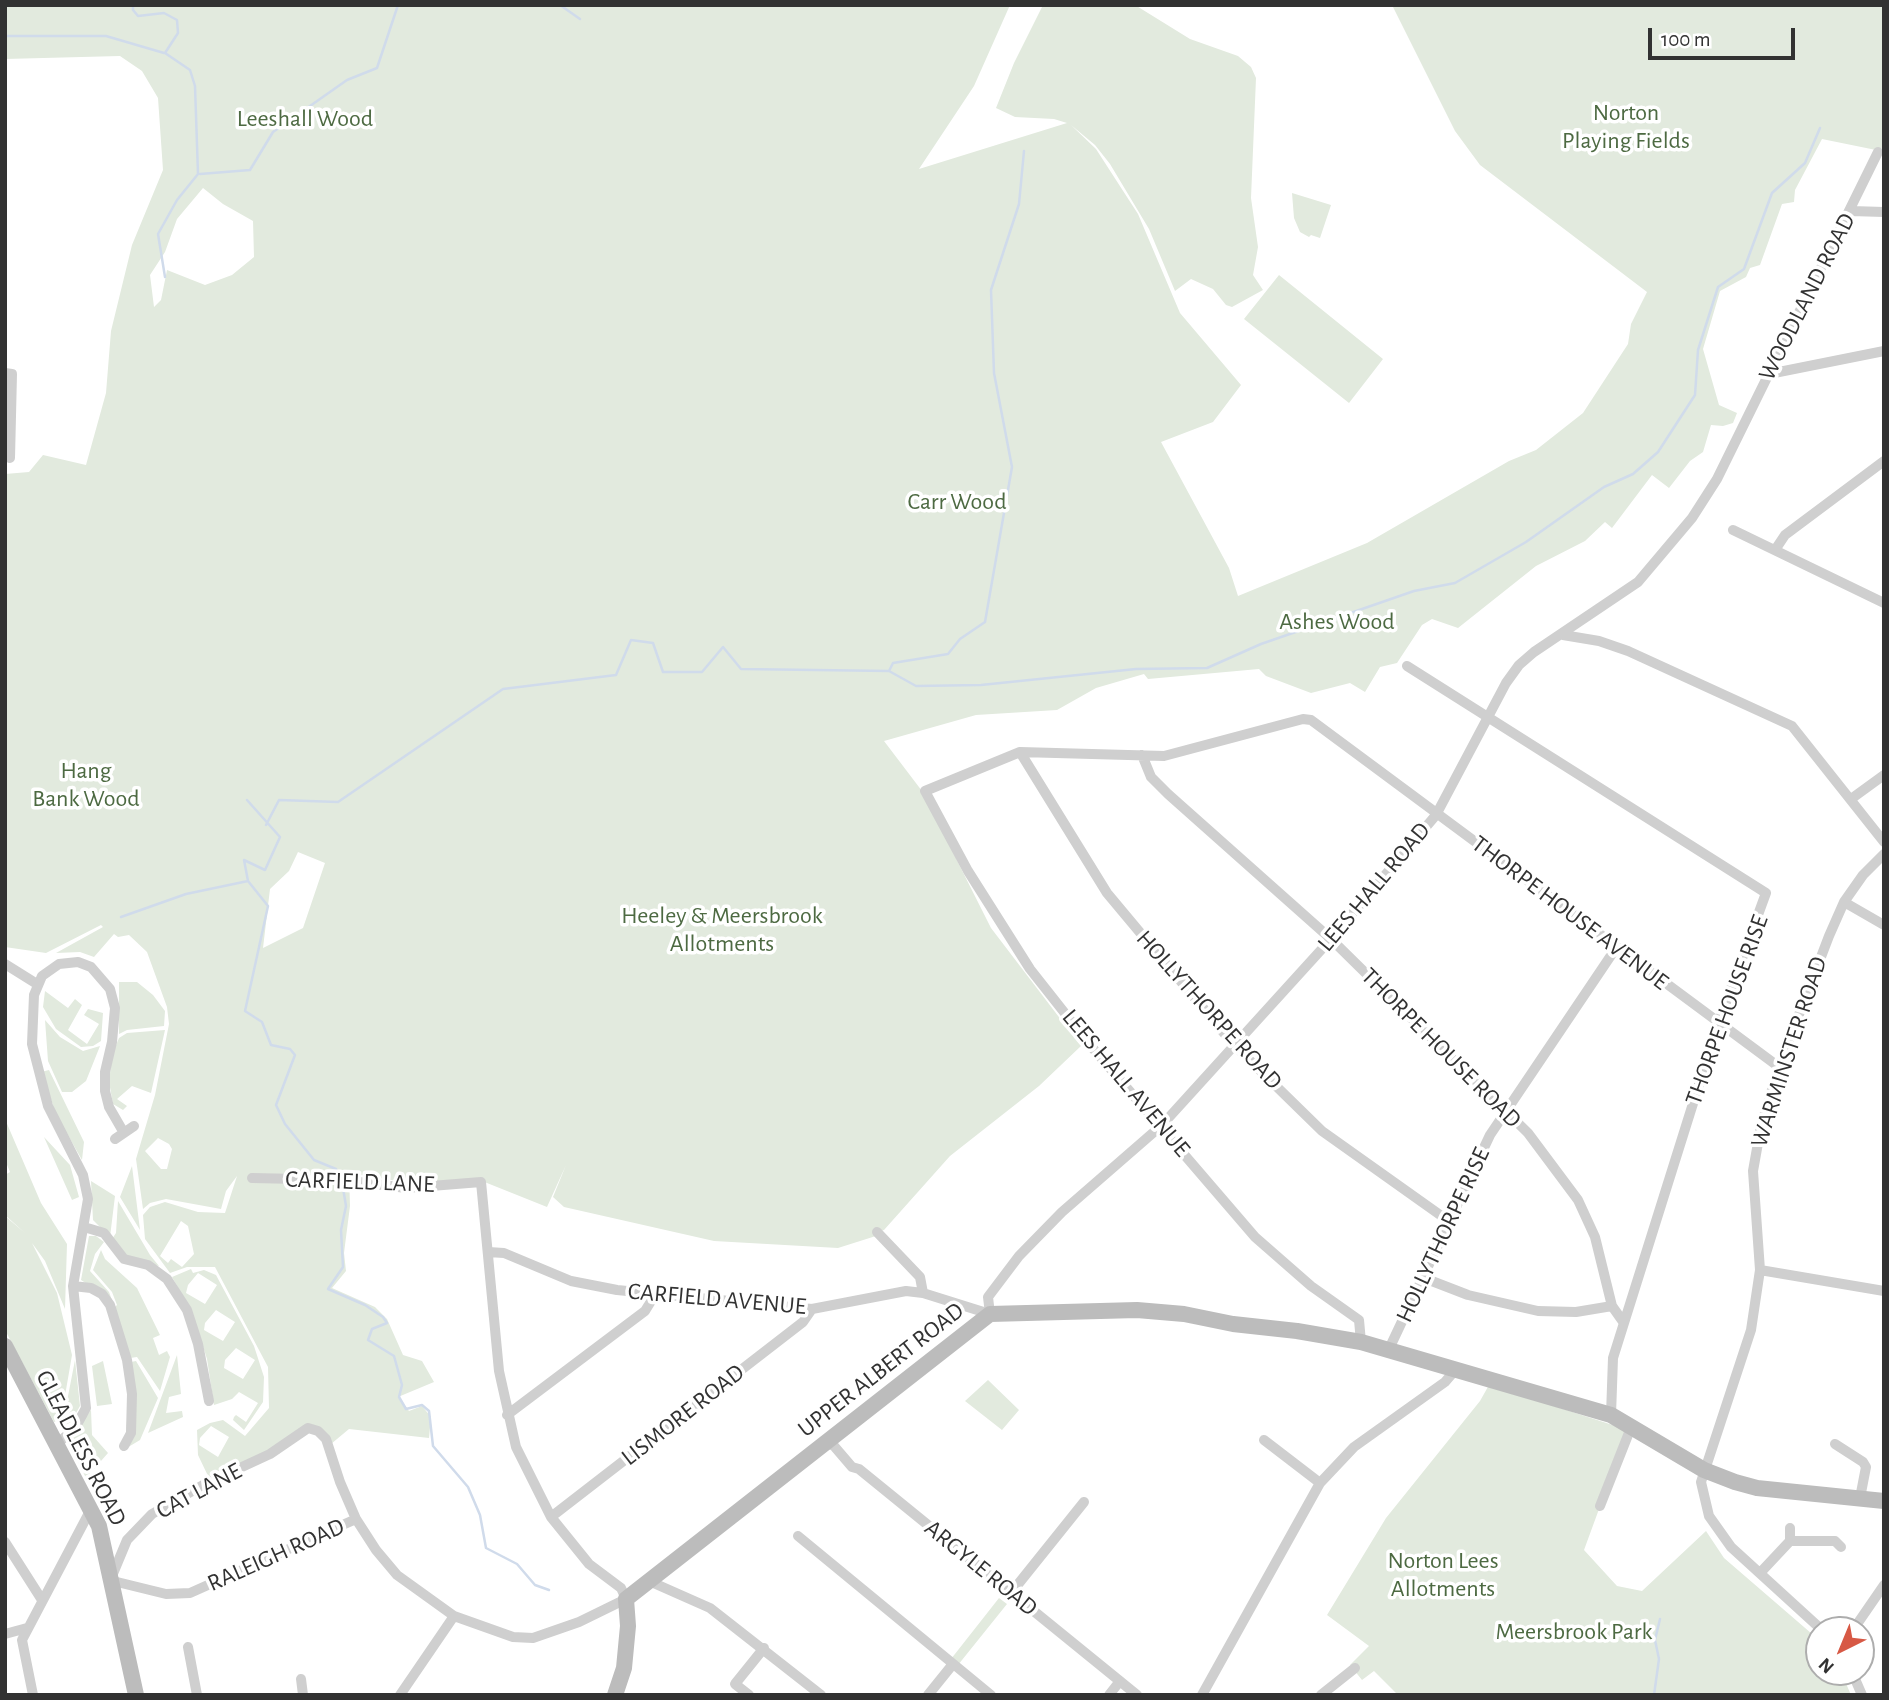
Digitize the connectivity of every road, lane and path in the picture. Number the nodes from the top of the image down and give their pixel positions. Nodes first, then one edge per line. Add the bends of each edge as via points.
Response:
1 (1878, 152) dead end
2 (1851, 211) junction
3 (1884, 212) edge
4 (1884, 351) edge
5 (5, 373) edge
6 (1769, 374) junction
7 (1735, 442) joint
8 (10, 458) dead end
9 (1884, 461) edge
10 (1733, 530) dead end
11 (1775, 550) junction
12 (1884, 603) edge
13 (1563, 635) junction
14 (1407, 666) dead end
15 (1488, 717) junction
16 (1020, 752) junction
17 (1142, 755) junction
18 (1884, 775) edge
19 (925, 791) joint
20 (1851, 799) junction
21 (1436, 814) junction
22 (1884, 842) edge
23 (1884, 854) edge
24 (1844, 902) junction
25 (1884, 925) edge
26 (1331, 939) junction
27 (1616, 948) junction
28 (5, 964) edge
29 (37, 984) junction
30 (1718, 1024) junction
31 (1234, 1045) junction
32 (1779, 1067) junction
33 (1506, 1114) junction
34 (1162, 1125) junction
35 (134, 1126) dead end
36 (252, 1178) dead end
37 (1450, 1222) junction
38 (84, 1227) junction
39 (877, 1232) dead end
40 (488, 1252) junction
41 (1760, 1270) junction
42 (1424, 1278) junction
43 (73, 1286) junction
44 (1884, 1292) edge
45 (656, 1293) junction
46 (923, 1293) junction
47 (1612, 1306) junction
48 (812, 1309) junction
49 (990, 1314) junction
50 (1624, 1323) junction
51 (1361, 1342) junction
52 (5, 1346) edge
53 (1389, 1349) junction
54 (1457, 1368) junction
55 (209, 1401) dead end
56 (507, 1415) junction
57 (1611, 1415) junction
58 (1632, 1425) junction
59 (1264, 1440) dead end
60 (825, 1442) junction
61 (57, 1444) junction
62 (1835, 1444) dead end
63 (124, 1446) dead end
64 (1704, 1470) junction
65 (1320, 1483) junction
66 (1860, 1498) junction
67 (1084, 1502) dead end
68 (1884, 1502) edge
69 (1600, 1506) dead end
70 (91, 1509) junction
71 (551, 1517) junction
72 (356, 1519) junction
73 (1790, 1528) dead end
74 (798, 1536) dead end
75 (1790, 1541) junction
76 (5, 1542) edge
77 (1841, 1547) dead end
78 (1760, 1573) junction
79 (112, 1578) junction
80 (649, 1581) junction
81 (1884, 1585) edge
82 (1012, 1593) junction
83 (626, 1599) junction
84 (42, 1600) junction
85 (454, 1616) junction
86 (1807, 1616) edge
87 (1863, 1616) edge
88 (26, 1628) junction
89 (5, 1634) edge
90 (188, 1647) dead end
91 (764, 1648) junction
92 (953, 1664) junction
93 (1355, 1668) dead end
94 (301, 1679) dead end
95 (1120, 1681) junction
96 (33, 1695) edge
97 (136, 1695) edge
98 (197, 1695) edge
99 (303, 1695) edge
100 (400, 1695) edge
101 (615, 1695) edge
102 (749, 1695) edge
103 (821, 1695) edge
104 (928, 1695) edge
105 (991, 1695) edge
106 (1109, 1695) edge
107 (1137, 1695) edge
108 (1202, 1695) edge
109 (1321, 1695) edge

1 - 2 street, WOODLAND ROAD
2 - 3 street
2 - 6 street, WOODLAND ROAD
4 - 6 street
5 - 8 street via 12,374
6 - 7 street, WOODLAND ROAD
7 - 13 street, LEES HALL ROAD via 1692,518 1659,559 1622,594
9 - 11 street via 1785,535
10 - 11 street
11 - 12 street
13 - 15 street, LEES HALL ROAD via 1519,665
13 - 20 street via 1599,640 1628,651 1776,717 1805,740
14 - 15 street, THORPE HOUSE RISE
15 - 21 street, LEES HALL ROAD
15 - 30 street, THORPE HOUSE RISE via 1766,893
16 - 17 street, THORPE HOUSE AVENUE
16 - 19 street, THORPE HOUSE AVENUE
16 - 31 street, HOLLYTHORPE ROAD via 1107,893
17 - 21 street, THORPE HOUSE AVENUE via 1164,756 1311,720
17 - 26 street, THORPE HOUSE ROAD via 1151,777 1168,794
18 - 20 street
19 - 34 street, LEES HALL AVENUE via 968,871 1030,969
20 - 22 street
21 - 26 street, LEES HALL ROAD
21 - 27 street, THORPE HOUSE AVENUE
23 - 24 street, WARMINSTER ROAD
24 - 25 street
24 - 32 street, WARMINSTER ROAD
26 - 31 street, LEES HALL ROAD
26 - 33 street, THORPE HOUSE ROAD
27 - 30 street, THORPE HOUSE AVENUE
27 - 33 street, HOLLYTHORPE RISE
28 - 29 street
29 - 35 street via 59,964 78,962 91,967 110,989 115,1008 104,1072 106,1091 120,1136
29 - 38 street via 31,1027 37,1072 48,1106 83,1175 88,1199
30 - 32 street, THORPE HOUSE AVENUE
30 - 50 street, THORPE HOUSE RISE
31 - 34 street, LEES HALL ROAD
31 - 37 street, HOLLYTHORPE ROAD via 1322,1130
32 - 41 street, WARMINSTER ROAD via 1753,1171
33 - 37 street, HOLLYTHORPE RISE via 1478,1159
33 - 47 street, THORPE HOUSE ROAD via 1528,1133 1578,1200 1595,1237
34 - 49 street, LEES HALL ROAD via 1019,1256 988,1297
34 - 51 street, LEES HALL AVENUE via 1255,1237 1359,1320
36 - 40 street, CARFIELD LANE via 341,1180 406,1188 481,1182
37 - 42 street, HOLLYTHORPE RISE
38 - 43 street
38 - 55 street via 104,1233 124,1259 163,1274 187,1310
39 - 46 street via 920,1277
40 - 45 street, CARFIELD AVENUE via 504,1253 594,1287
40 - 56 street
41 - 44 street
41 - 64 street, WARMINSTER ROAD via 1751,1330
42 - 47 street via 1468,1295 1538,1311 1576,1312
42 - 53 street, HOLLYTHORPE RISE
43 - 61 street via 86,1408 75,1428
43 - 63 street via 91,1288 110,1305 132,1394 131,1433
45 - 48 street, CARFIELD AVENUE
45 - 56 street via 645,1311
46 - 48 street, CARFIELD AVENUE via 906,1291
46 - 49 street, CARFIELD AVENUE
47 - 50 street, THORPE HOUSE ROAD
48 - 71 street, LISMORE ROAD via 803,1322
49 - 51 street, UPPER ALBERT ROAD via 1137,1310
49 - 60 street, UPPER ALBERT ROAD
50 - 57 street, THORPE HOUSE RISE via 1613,1358
51 - 53 street, UPPER ALBERT ROAD
52 - 61 street, GLEADLESS ROAD
53 - 54 street, UPPER ALBERT ROAD
54 - 57 street, UPPER ALBERT ROAD
54 - 65 street via 1445,1382 1354,1447
56 - 71 street via 524,1468
57 - 58 street, UPPER ALBERT ROAD
58 - 64 street, UPPER ALBERT ROAD
58 - 69 street
59 - 65 street
60 - 80 street, UPPER ALBERT ROAD
60 - 82 street, ARGYLE ROAD
61 - 70 street, GLEADLESS ROAD
62 - 66 street via 1866,1467
64 - 66 street, UPPER ALBERT ROAD via 1757,1488
64 - 78 street via 1701,1492 1709,1516 1731,1547
65 - 108 street
66 - 68 street, UPPER ALBERT ROAD
67 - 82 street
70 - 79 street, GLEADLESS ROAD
70 - 84 street
71 - 83 street via 589,1564 621,1588
72 - 79 street, RALEIGH ROAD via 190,1594 166,1594
72 - 79 street, CAT LANE via 326,1439 308,1427 270,1454 152,1514 127,1540
72 - 85 street via 397,1575
73 - 75 street
74 - 92 street
75 - 77 street via 1835,1541
75 - 78 street
76 - 84 street
78 - 86 street
79 - 97 street, GLEADLESS ROAD
80 - 83 street, UPPER ALBERT ROAD
80 - 91 street via 710,1608
81 - 87 street
82 - 95 street, ARGYLE ROAD
83 - 85 street via 533,1638 513,1637
83 - 101 street via 624,1668
84 - 88 street
85 - 100 street
88 - 89 street
88 - 96 street via 22,1648
90 - 98 street
91 - 102 street via 735,1684
91 - 103 street
92 - 104 street
92 - 105 street
93 - 109 street
94 - 99 street
95 - 106 street
95 - 107 street, ARGYLE ROAD

